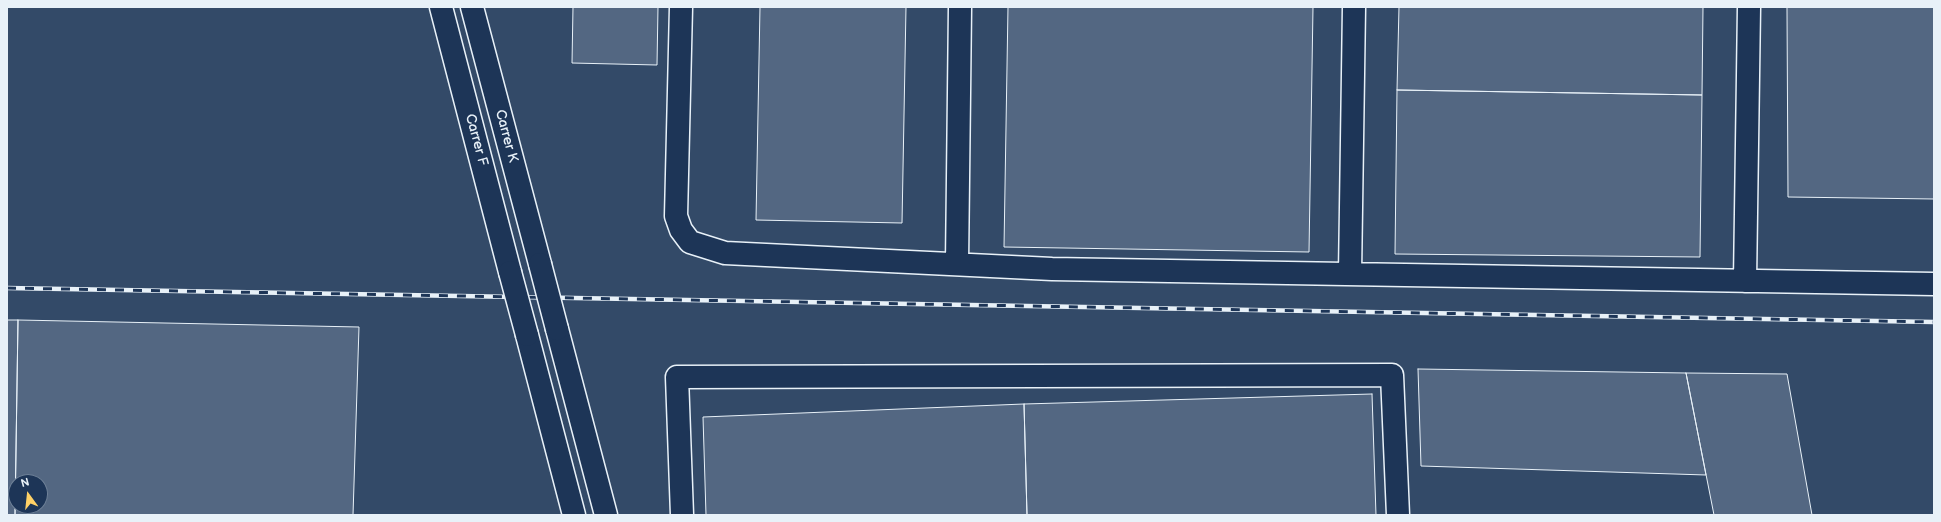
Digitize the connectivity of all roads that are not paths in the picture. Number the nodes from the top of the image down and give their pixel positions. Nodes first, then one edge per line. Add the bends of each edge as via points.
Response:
1 (441, 7) edge
2 (472, 7) edge
3 (680, 7) edge
4 (960, 7) edge
5 (1354, 7) edge
6 (1749, 7) edge
7 (957, 264) junction
8 (1350, 274) junction
9 (1745, 281) junction
10 (1934, 284) edge
11 (574, 515) edge
12 (606, 515) edge
13 (682, 515) edge
14 (1398, 515) edge

1 - 11 street, Carrer F, bridge
2 - 12 street, Carrer K, bridge
3 - 7 street via 676,216 681,230 690,242 725,253
4 - 7 street
5 - 8 street
6 - 9 street
7 - 8 street via 1060,269
8 - 9 street
9 - 10 street
13 - 14 street via 677,377 1376,375 1392,375

